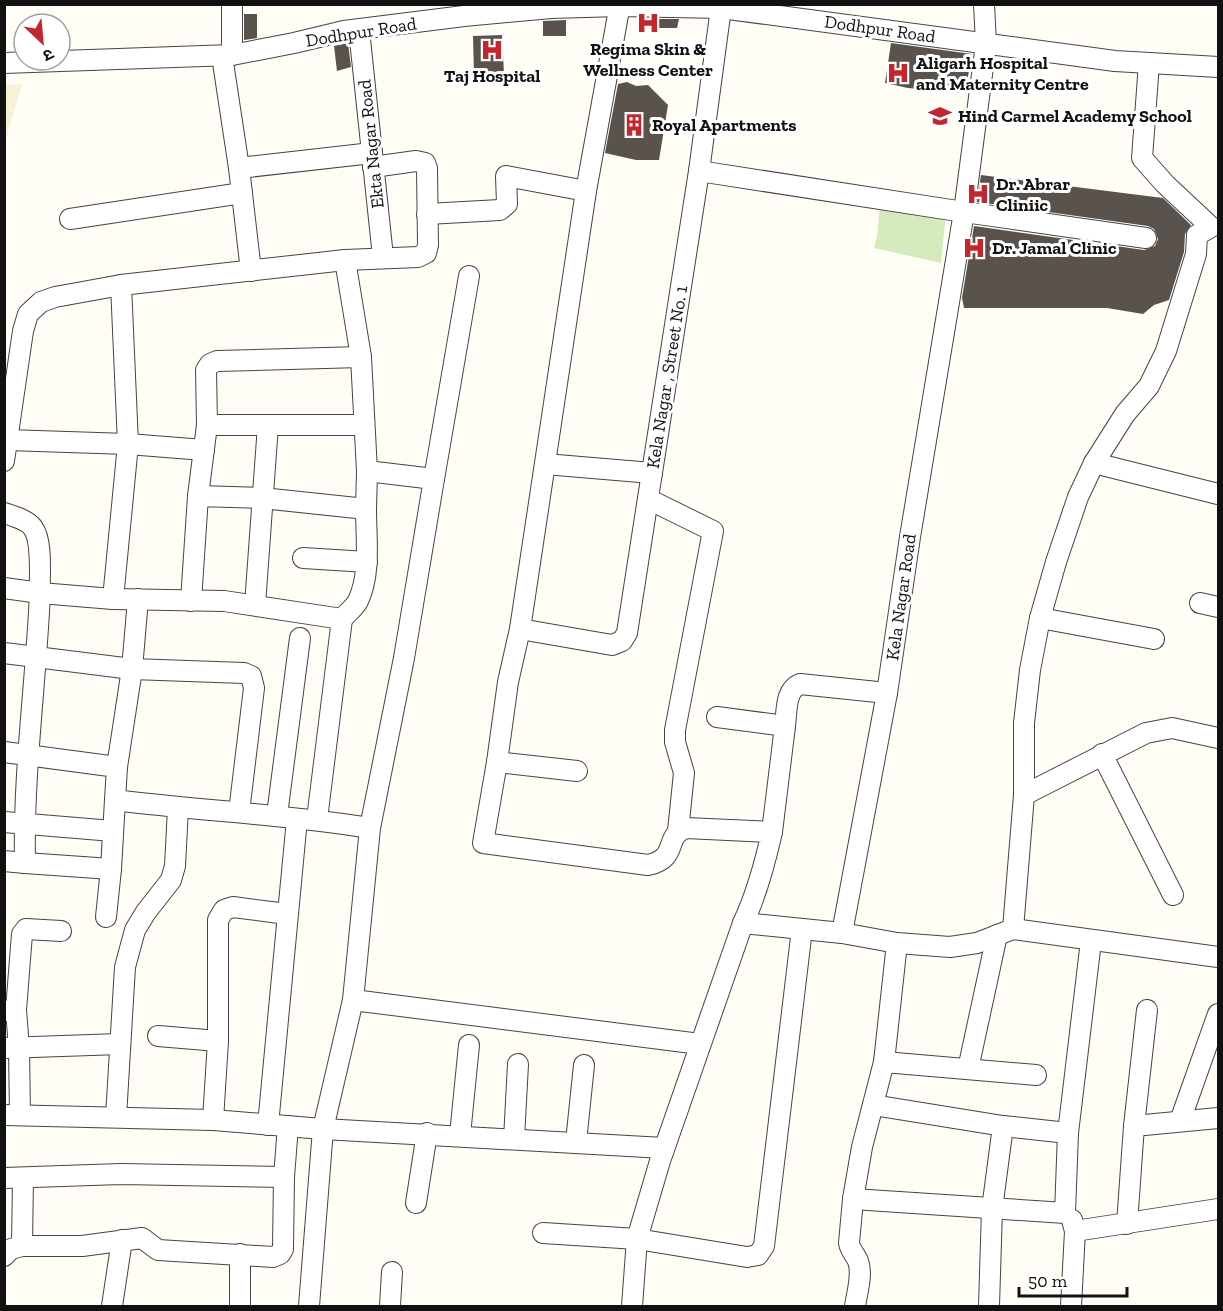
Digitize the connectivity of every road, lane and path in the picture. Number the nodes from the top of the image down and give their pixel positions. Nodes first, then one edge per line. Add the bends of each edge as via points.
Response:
1 (232, 4) edge
2 (984, 4) edge
3 (620, 5) edge
4 (551, 6) edge
5 (721, 9) junction
6 (465, 10) edge
7 (359, 30) junction
8 (986, 44) junction
9 (227, 55) junction
10 (4, 63) edge
11 (1149, 63) junction
12 (1218, 67) edge
13 (373, 160) junction
14 (239, 168) junction
15 (699, 171) junction
16 (586, 191) junction
17 (242, 193) junction
18 (964, 212) junction
19 (427, 214) junction
20 (70, 219) dead end
21 (1146, 238) dead end
22 (383, 257) junction
23 (345, 260) junction
24 (251, 271) junction
25 (469, 276) dead end
26 (121, 285) junction
27 (361, 357) junction
28 (207, 425) junction
29 (268, 425) junction
30 (364, 425) junction
31 (7, 440) junction
32 (128, 444) junction
33 (204, 450) junction
34 (4, 461) edge
35 (545, 464) junction
36 (1094, 464) junction
37 (367, 471) junction
38 (652, 473) junction
39 (434, 479) junction
40 (1218, 494) edge
41 (198, 496) junction
42 (262, 498) junction
43 (648, 499) junction
44 (366, 509) junction
45 (4, 513) edge
46 (303, 558) dead end
47 (367, 562) junction
48 (4, 588) edge
49 (40, 593) junction
50 (113, 599) junction
51 (138, 599) junction
52 (191, 601) junction
53 (255, 606) junction
54 (1040, 618) junction
55 (342, 619) junction
56 (520, 629) junction
57 (300, 638) dead end
58 (1154, 639) dead end
59 (4, 653) edge
60 (37, 658) junction
61 (132, 669) junction
62 (887, 693) junction
63 (717, 717) dead end
64 (785, 726) junction
65 (1218, 738) edge
66 (4, 752) edge
67 (1102, 754) junction
68 (27, 756) junction
69 (497, 762) junction
70 (117, 767) junction
71 (577, 771) dead end
72 (1024, 795) junction
73 (115, 800) junction
74 (178, 808) junction
75 (239, 812) junction
76 (277, 815) junction
77 (297, 819) junction
78 (318, 819) junction
79 (4, 822) edge
80 (24, 823) junction
81 (370, 828) junction
82 (112, 831) junction
83 (678, 831) junction
84 (772, 831) junction
85 (4, 861) edge
86 (25, 863) junction
87 (111, 869) junction
88 (1173, 895) dead end
89 (287, 914) junction
90 (106, 917) dead end
91 (742, 923) junction
92 (802, 929) junction
93 (61, 931) dead end
94 (1005, 932) junction
95 (842, 933) junction
96 (1091, 941) junction
97 (12, 943) edge
98 (897, 943) junction
99 (1218, 957) edge
100 (353, 1000) junction
101 (10, 1010) edge
102 (1147, 1010) dead end
103 (1218, 1014) edge
104 (158, 1036) dead end
105 (218, 1041) junction
106 (120, 1044) junction
107 (700, 1044) junction
108 (469, 1045) dead end
109 (12, 1048) edge
110 (884, 1062) junction
111 (518, 1064) dead end
112 (584, 1065) dead end
113 (968, 1069) junction
114 (1036, 1075) dead end
115 (873, 1105) junction
116 (12, 1115) edge
117 (116, 1117) junction
118 (1218, 1118) edge
119 (213, 1120) junction
120 (1180, 1121) junction
121 (268, 1125) junction
122 (288, 1126) junction
123 (1003, 1126) junction
124 (1134, 1126) junction
125 (323, 1129) junction
126 (1068, 1132) junction
127 (427, 1133) junction
128 (460, 1136) junction
129 (514, 1139) junction
130 (576, 1142) junction
131 (664, 1148) junction
132 (284, 1177) junction
133 (14, 1178) edge
134 (853, 1199) junction
135 (416, 1203) dead end
136 (992, 1209) junction
137 (1218, 1209) edge
138 (1065, 1213) junction
139 (1127, 1224) junction
140 (1075, 1232) junction
141 (543, 1233) dead end
142 (637, 1239) junction
143 (122, 1240) junction
144 (22, 1246) junction
145 (240, 1254) junction
146 (4, 1256) edge
147 (392, 1272) dead end
148 (112, 1306) edge
149 (240, 1306) edge
150 (309, 1306) edge
151 (390, 1306) edge
152 (632, 1306) edge
153 (855, 1306) edge
154 (989, 1306) edge
155 (1071, 1306) edge

1 - 9 street
2 - 8 street, Kela Nagar Road
3 - 4 street, Dodhpur Road
3 - 5 street, Dodhpur Road
3 - 16 street
4 - 6 street, Dodhpur Road
5 - 8 street, Dodhpur Road
5 - 15 street, Kela Nagar , Street No. 1
6 - 7 street, Dodhpur Road
7 - 9 street, Dodhpur Road
7 - 13 street, Ekta Nagar Road
8 - 11 street, Dodhpur Road
8 - 18 street, Kela Nagar Road
9 - 10 street, Dodhpur Road
9 - 14 street
11 - 12 street, Dodhpur Road
11 - 36 street via 1142,158 1211,226 1197,235 1196,254 1166,351 1149,386 1125,414
13 - 14 street
13 - 19 street via 425,163
13 - 22 street, Ekta Nagar Road
14 - 17 street
15 - 18 street
15 - 38 street, Kela Nagar , Street No. 1
16 - 19 street via 506,176 507,204 501,210
16 - 35 street
17 - 20 street
17 - 24 street
18 - 21 street
18 - 62 street, Kela Nagar Road
19 - 22 street via 426,252 418,257
22 - 23 street
23 - 24 street
23 - 27 street
24 - 26 street
25 - 39 street
26 - 31 street via 55,297 41,302 28,314
26 - 32 street
27 - 28 street via 210,364 206,370
27 - 30 street
28 - 29 street
28 - 33 street
29 - 30 street
29 - 42 street
30 - 37 street
31 - 32 street
31 - 34 street
32 - 33 street
32 - 50 street
33 - 41 street
35 - 38 street
35 - 56 street
36 - 40 street
36 - 54 street via 1078,497
37 - 39 street
37 - 44 street
38 - 43 street, Kela Nagar , Street No. 1
39 - 81 street
41 - 42 street
41 - 52 street
42 - 44 street
42 - 53 street
43 - 56 street, Kela Nagar , Street No. 1 via 627,633 622,641 612,645
43 - 83 street via 713,531 675,730 684,773
44 - 47 street
45 - 49 street via 33,527 39,541
46 - 47 street
47 - 55 street via 358,602
48 - 49 street
49 - 50 street
49 - 60 street
50 - 51 street
51 - 52 street
51 - 61 street
52 - 53 street
53 - 55 street
54 - 58 street
54 - 72 street via 1024,723
55 - 78 street
56 - 69 street
57 - 76 street
59 - 60 street
60 - 61 street
60 - 68 street
61 - 70 street
61 - 75 street via 251,676 254,688
62 - 64 street via 800,684 789,692
62 - 95 street, Kela Nagar Road
63 - 64 street
64 - 84 street
65 - 67 street via 1172,728 1146,733
66 - 68 street
67 - 72 street
67 - 88 street
68 - 70 street
68 - 80 street
69 - 71 street
69 - 83 street via 483,843 648,864 666,857
70 - 73 street
72 - 94 street
73 - 74 street
73 - 82 street
74 - 75 street
74 - 106 street via 171,880 146,912 130,944
75 - 76 street
76 - 77 street
77 - 78 street
77 - 89 street
78 - 81 street
79 - 80 street
80 - 82 street
80 - 86 street
81 - 100 street
82 - 87 street
83 - 84 street
84 - 91 street via 752,905
85 - 86 street
86 - 87 street
87 - 90 street
89 - 105 street via 233,907 224,910 218,920
89 - 121 street
91 - 92 street
91 - 107 street
92 - 95 street
92 - 142 street via 764,1246 758,1254 747,1257
93 - 97 street via 26,929
94 - 96 street via 1047,933
94 - 98 street via 977,943 950,947
94 - 113 street
95 - 98 street
96 - 99 street
96 - 126 street
97 - 101 street
98 - 110 street
100 - 107 street
100 - 125 street
101 - 109 street
102 - 124 street
103 - 120 street
104 - 105 street
105 - 119 street
106 - 109 street
106 - 117 street
107 - 131 street
108 - 128 street
109 - 116 street
110 - 113 street
110 - 115 street
111 - 129 street
112 - 130 street
113 - 114 street
115 - 123 street
115 - 134 street
116 - 117 street
117 - 119 street
118 - 120 street
119 - 121 street
120 - 124 street
121 - 122 street
122 - 125 street
122 - 132 street
123 - 126 street
123 - 136 street
124 - 139 street
125 - 127 street
125 - 150 street
126 - 138 street
127 - 128 street
127 - 135 street
128 - 129 street
129 - 130 street
130 - 131 street
131 - 142 street
132 - 133 street via 121,1174
132 - 145 street via 283,1249 273,1257
133 - 144 street
134 - 136 street
134 - 153 street via 849,1243 860,1269
136 - 138 street
136 - 154 street
137 - 139 street
138 - 140 street via 1072,1219
139 - 140 street
140 - 155 street
141 - 142 street
142 - 152 street
143 - 144 street via 82,1246
143 - 145 street via 141,1238 158,1250
143 - 148 street
144 - 146 street
145 - 149 street
147 - 151 street

